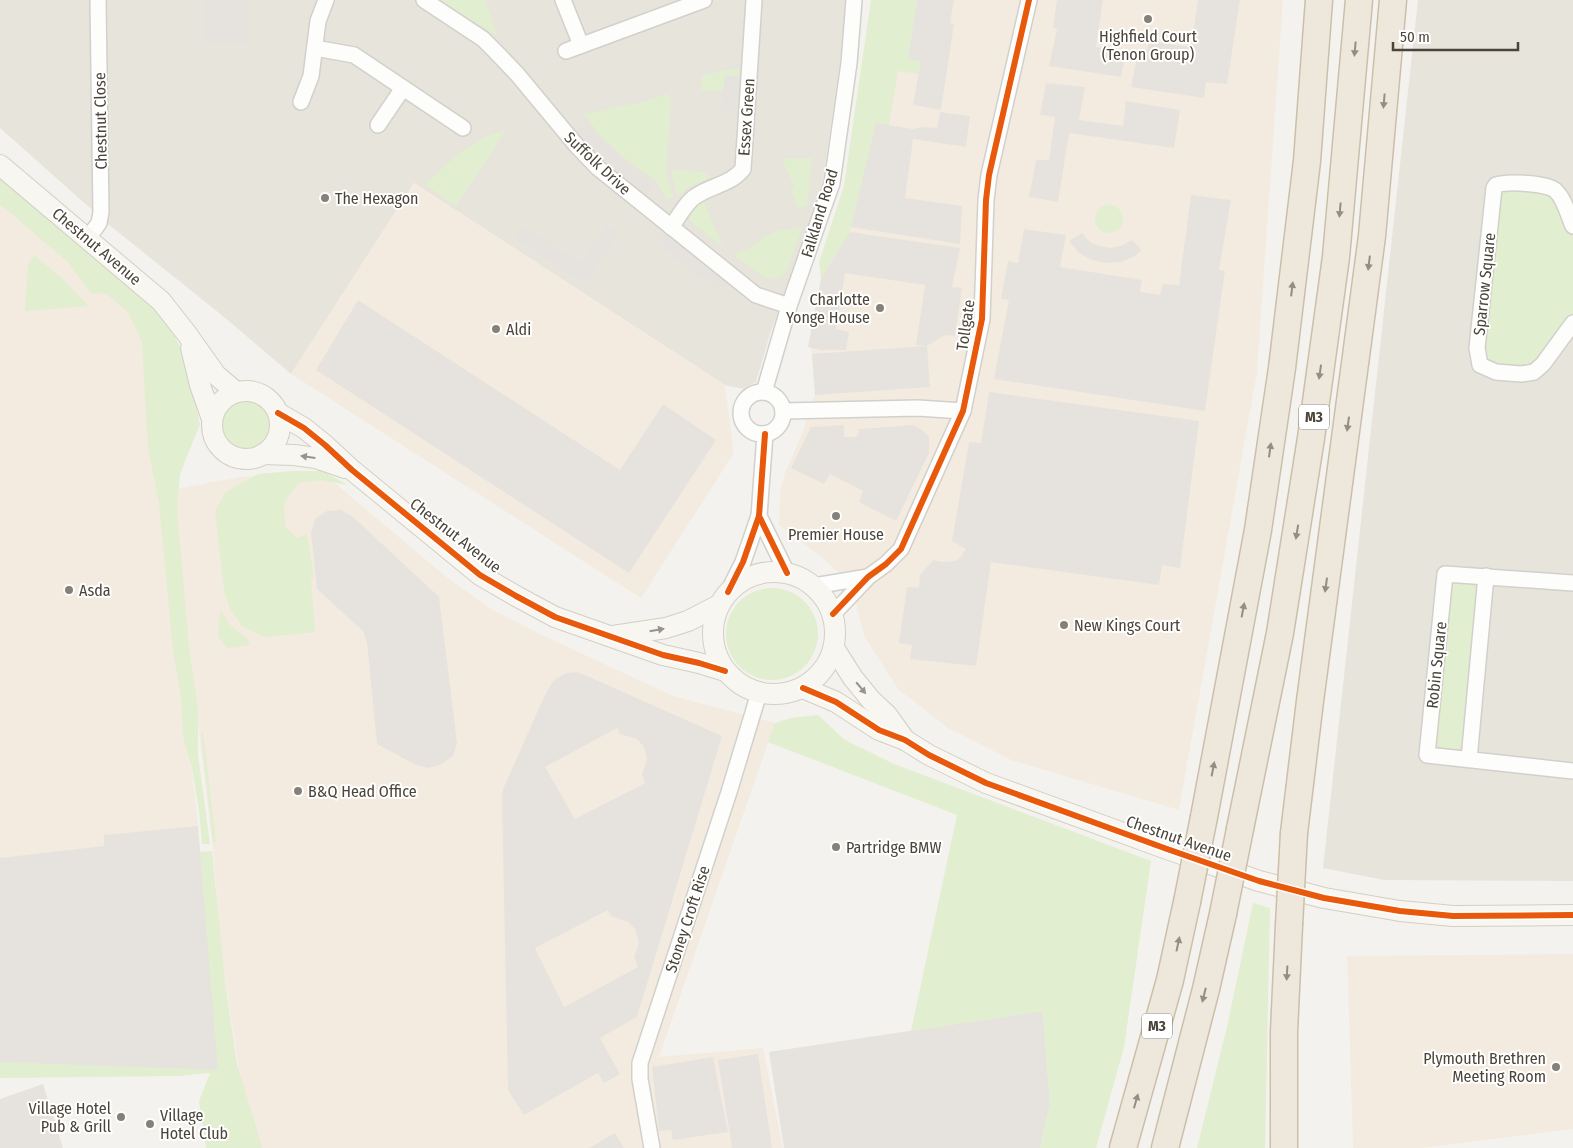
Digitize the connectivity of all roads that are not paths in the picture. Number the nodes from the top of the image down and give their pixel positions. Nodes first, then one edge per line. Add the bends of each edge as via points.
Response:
1 (98, 0) edge
2 (326, 0) edge
3 (424, 0) edge
4 (563, 0) edge
5 (704, 0) edge
6 (754, 0) edge
7 (854, 0) edge
8 (1030, 0) edge
9 (1319, 0) edge
10 (1359, 0) edge
11 (1393, 0) edge
12 (581, 45) junction
13 (314, 48) junction
14 (566, 51) dead end
15 (403, 88) junction
16 (301, 102) dead end
17 (378, 124) dead end
18 (463, 128) dead end
19 (0, 165) edge
20 (671, 226) junction
21 (1573, 226) edge
22 (88, 238) junction
23 (789, 306) junction
24 (1573, 323) edge
25 (187, 334) junction
26 (236, 392) junction
27 (764, 392) junction
28 (783, 411) junction
29 (963, 411) junction
30 (278, 413) junction
31 (212, 419) junction
32 (764, 434) junction
33 (263, 454) junction
34 (352, 470) junction
35 (759, 516) junction
36 (787, 573) junction
37 (1486, 576) junction
38 (868, 577) junction
39 (1573, 583) edge
40 (814, 586) junction
41 (724, 599) junction
42 (833, 614) junction
43 (609, 636) junction
44 (834, 648) junction
45 (724, 671) junction
46 (803, 688) junction
47 (759, 693) junction
48 (905, 740) junction
49 (1469, 759) junction
50 (1573, 771) edge
51 (1573, 914) edge
52 (652, 1148) edge
53 (1123, 1148) edge
54 (1165, 1148) edge
55 (1284, 1148) edge

1 - 22 street, Chestnut Close via 101,212 99,223
2 - 13 street via 318,20
3 - 20 street, Suffolk Drive via 489,45 598,168
4 - 12 street
5 - 12 street
6 - 20 street, Essex Green via 743,169 736,177 696,195
7 - 23 street, Falkland Road via 832,184
8 - 29 street, Tollgate via 989,176 982,319
53 -> 9 highway, M3, bridge via 1170,980 1258,530 1307,162
10 -> 54 highway, M3, bridge via 1336,257 1280,633 1206,989
11 -> 55 highway, M3, bridge via 1372,236 1294,832 1284,1032
12 - 14 street
13 - 15 street via 354,55
13 - 16 street via 311,76
15 - 17 street
15 - 18 street
19 - 22 street, Chestnut Avenue
20 - 23 street, Suffolk Drive via 756,295
21 - 24 street, Sparrow Square via 1554,189 1508,182 1496,185 1477,348 1480,365 1496,372 1534,372
22 - 25 street, Chestnut Avenue via 161,301
23 - 27 street, Falkland Road
25 - 26 street, Chestnut Avenue via 216,376
25 - 31 street, Chestnut Avenue
26 - 30 street via 256,392 273,404
26 - 31 street via 220,402
27 - 28 street via 777,398
27 - 32 street via 746,400 741,414 751,431
28 - 29 street via 918,408
28 - 32 street via 780,424
29 - 38 street, Tollgate via 901,549
30 - 33 street via 278,436
30 - 34 street, Chestnut Avenue via 326,444
31 - 33 street via 212,431 223,451 244,459
32 - 35 street
34 -> 33 street, Chestnut Avenue via 316,458
34 - 43 street, Chestnut Avenue via 480,575 555,617
35 - 36 street
35 - 41 street via 743,562
36 - 40 street
36 - 41 street via 765,572 745,579
37 - 39 street, Robin Square
37 - 49 street
37 - 49 street, Robin Square via 1445,574 1427,755
38 - 40 street, Tollgate
38 - 42 street, Tollgate
40 - 42 street
43 -> 41 street, Chestnut Avenue via 666,628 688,621
41 - 45 street via 713,622 712,639
42 - 44 street
43 - 45 street, Chestnut Avenue
44 - 46 street via 828,664
44 -> 48 street, Chestnut Avenue via 852,678 887,715
45 - 47 street via 740,685
46 - 47 street via 774,695
46 - 48 street, Chestnut Avenue via 836,702 879,730
47 - 52 street, Stoney Croft Rise via 640,1063
48 - 51 street, Chestnut Avenue via 929,756 986,783 1167,849 1324,898 1453,916
49 - 50 street, Robin Square

